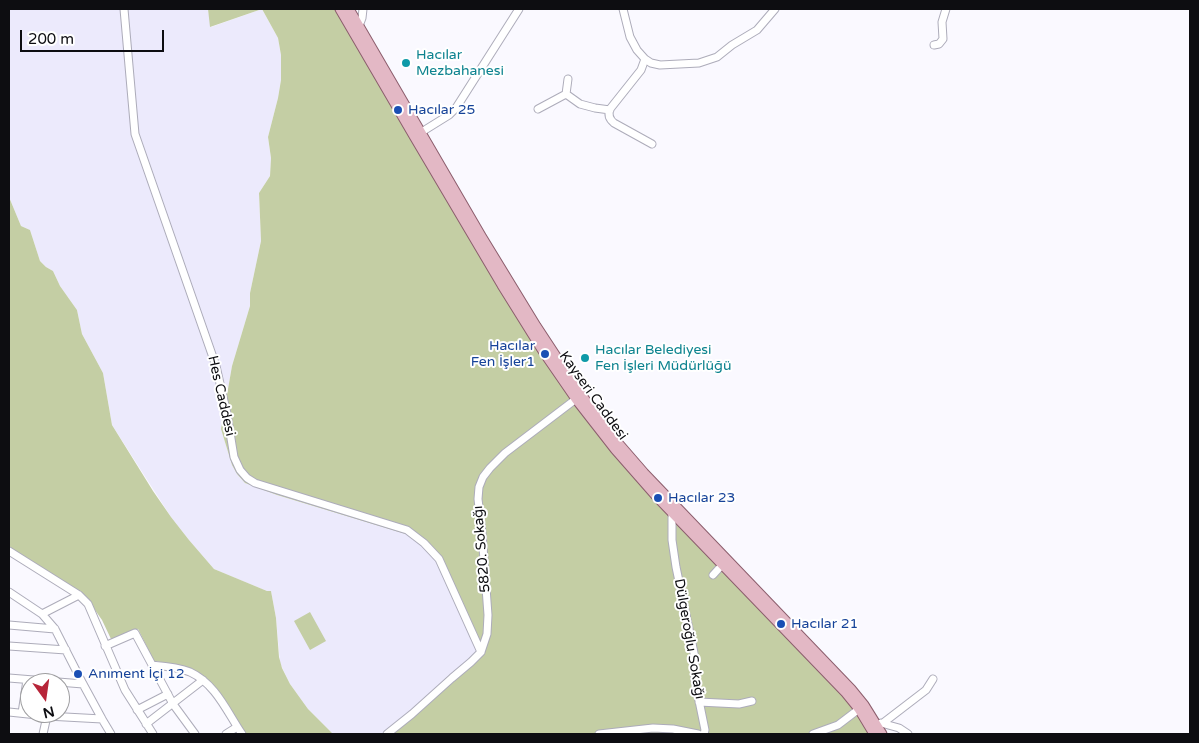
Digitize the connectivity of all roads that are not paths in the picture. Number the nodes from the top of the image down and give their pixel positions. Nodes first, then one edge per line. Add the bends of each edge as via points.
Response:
1 (124, 9) edge
2 (340, 9) edge
3 (349, 9) edge
4 (363, 9) edge
5 (519, 9) edge
6 (623, 9) edge
7 (775, 9) edge
8 (946, 9) edge
9 (359, 26) junction
10 (934, 45) dead end
11 (644, 59) junction
12 (568, 80) dead end
13 (566, 94) junction
14 (538, 108) dead end
15 (610, 110) junction
16 (417, 134) junction
17 (652, 144) dead end
18 (576, 399) junction
19 (672, 512) junction
20 (9, 551) edge
21 (722, 564) junction
22 (712, 575) dead end
23 (9, 592) edge
24 (79, 595) junction
25 (42, 614) junction
26 (9, 625) edge
27 (55, 629) junction
28 (9, 646) edge
29 (105, 646) junction
30 (66, 650) junction
31 (480, 652) junction
32 (152, 665) junction
33 (933, 679) dead end
34 (203, 680) junction
35 (70, 683) edge
36 (83, 684) junction
37 (168, 694) junction
38 (752, 701) dead end
39 (700, 702) junction
40 (173, 704) junction
41 (137, 710) junction
42 (859, 710) junction
43 (70, 717) edge
44 (102, 719) junction
45 (146, 724) junction
46 (237, 726) junction
47 (876, 726) edge
48 (111, 734) edge
49 (154, 734) edge
50 (195, 734) edge
51 (226, 734) edge
52 (242, 734) edge
53 (387, 734) edge
54 (599, 734) edge
55 (698, 734) edge
56 (704, 734) edge
57 (813, 734) edge
58 (882, 734) edge
59 (908, 734) edge

1 - 31 street, Hes Caddesi via 134,130 216,366 234,457 240,470 256,483 407,530 440,559
2 - 16 main road, Kayseri Caddesi
3 - 9 main road, Kayseri Caddesi
4 - 9 street
5 - 16 street via 456,108
6 - 11 street via 630,37
7 - 11 street via 758,30 716,57 699,63 660,64
8 - 10 street via 942,39
9 - 16 main road, Kayseri Caddesi
11 - 15 street via 641,70
12 - 13 street
13 - 14 street
13 - 15 street via 580,104
15 - 17 street via 614,123
16 - 18 main road, Kayseri Caddesi via 520,313
16 - 47 main road, Kayseri Caddesi via 536,326 611,435 851,688
18 - 19 main road, Kayseri Caddesi via 615,449
18 - 31 street, 5820. Sokağı via 505,453 483,477 479,487 488,615 487,634
19 - 21 main road, Kayseri Caddesi
19 - 39 street, Dülgeroğlu Sokağı via 672,540
20 - 24 street
21 - 22 street
21 - 42 main road, Kayseri Caddesi
23 - 25 street
24 - 25 street
24 - 29 street via 88,604
25 - 27 street
26 - 27 street
27 - 30 street
28 - 30 street
29 - 32 street via 135,633
29 - 41 street
30 - 36 street
31 - 53 street
32 - 34 street via 174,667
32 - 37 street
33 - 47 street via 926,690
34 - 40 street
34 - 46 street via 217,694
35 - 36 street
36 - 44 street
37 - 40 street
37 - 41 street
38 - 39 street via 739,704
39 - 56 street, Dülgeroğlu Sokağı
40 - 45 street
40 - 50 street
41 - 45 street
42 - 47 main road, Kayseri Caddesi
42 - 57 street via 838,725
43 - 44 street
44 - 48 street
45 - 49 street
46 - 51 street
46 - 52 street
47 - 58 main road
47 - 59 street via 899,728
54 - 55 street via 653,728

